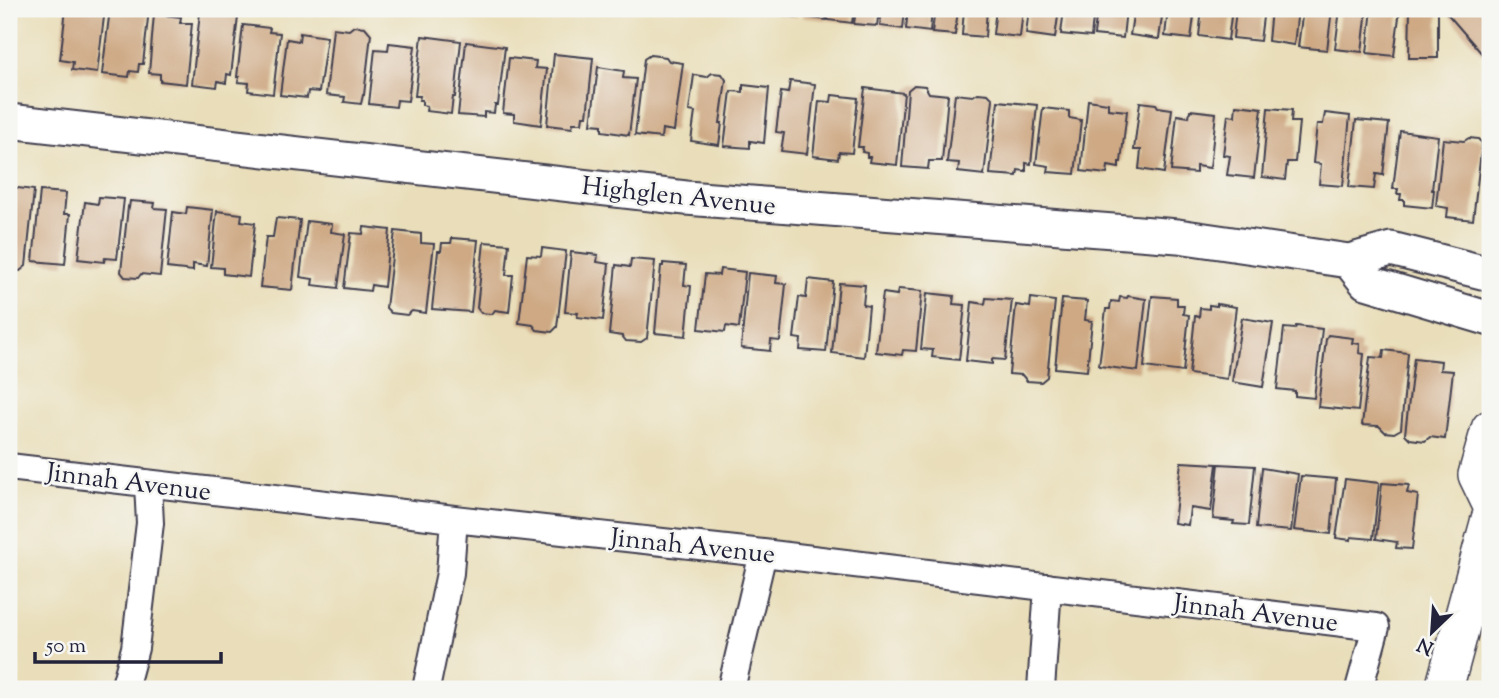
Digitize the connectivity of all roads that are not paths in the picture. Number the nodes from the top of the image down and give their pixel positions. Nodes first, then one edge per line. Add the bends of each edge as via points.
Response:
1 (9, 121) edge
2 (1349, 261) junction
3 (1490, 274) edge
4 (1490, 319) edge
5 (1490, 429) edge
6 (9, 467) edge
7 (148, 484) junction
8 (1490, 502) edge
9 (454, 519) junction
10 (1490, 519) edge
11 (763, 553) junction
12 (1048, 587) junction
13 (124, 689) edge
14 (426, 689) edge
15 (731, 689) edge
16 (1041, 689) edge
17 (1359, 689) edge
18 (1444, 689) edge

1 - 2 street, Highglen Avenue via 686,198 1178,236
2 - 3 street, Highglen Avenue via 1391,249
2 - 4 street via 1366,282
5 - 8 main road via 1477,475
6 - 7 street, Jinnah Avenue
7 - 9 street, Jinnah Avenue
7 - 13 street via 150,523 135,648
9 - 11 street, Jinnah Avenue
9 - 14 street via 450,573
10 - 18 main road
11 - 12 street, Jinnah Avenue
11 - 15 street
12 - 16 street
12 - 17 street, Jinnah Avenue via 1376,627

